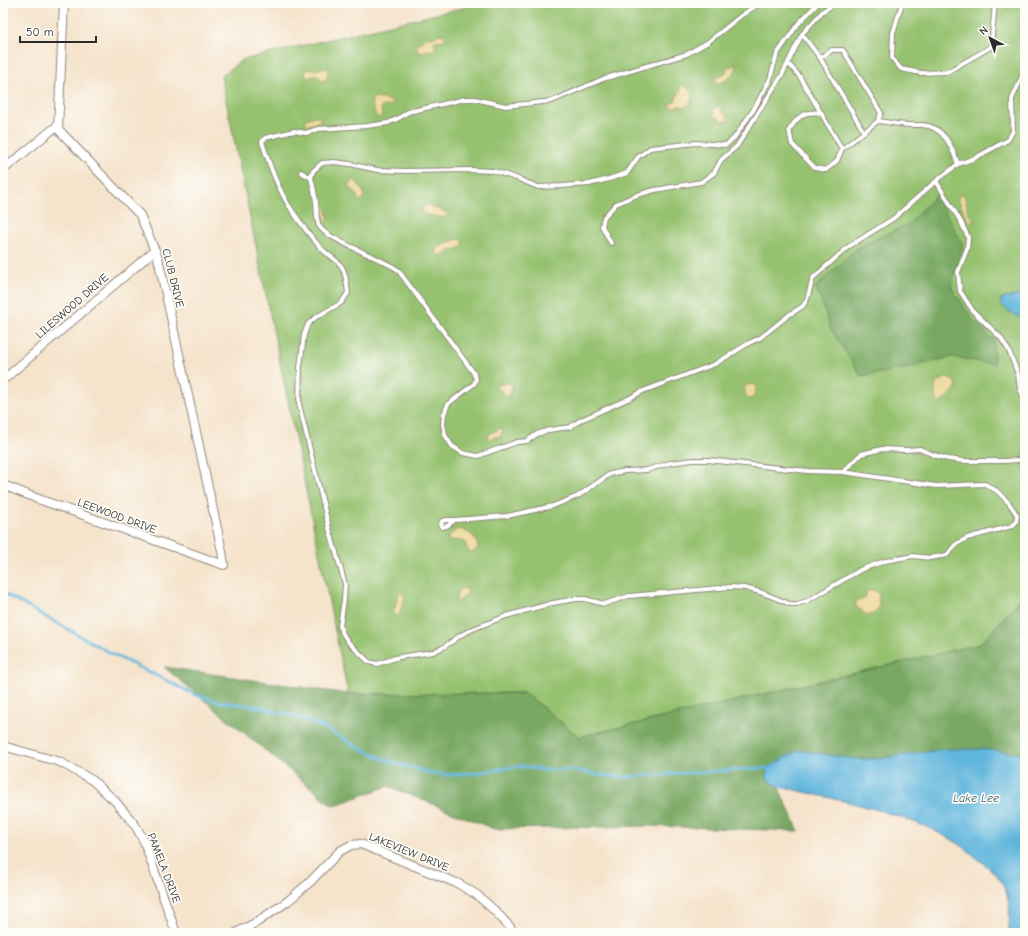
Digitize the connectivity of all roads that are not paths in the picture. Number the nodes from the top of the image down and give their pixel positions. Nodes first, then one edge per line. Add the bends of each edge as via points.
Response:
1 (64, 3) edge
2 (760, 3) edge
3 (818, 3) edge
4 (836, 3) edge
5 (902, 3) edge
6 (995, 3) edge
7 (802, 34) junction
8 (820, 58) junction
9 (788, 63) junction
10 (1025, 70) edge
11 (822, 113) junction
12 (878, 121) junction
13 (58, 125) junction
14 (864, 132) junction
15 (842, 149) junction
16 (958, 164) junction
17 (3, 170) edge
18 (301, 172) dead end
19 (311, 178) junction
20 (936, 181) junction
21 (611, 243) dead end
22 (155, 250) junction
23 (3, 380) edge
24 (1025, 401) edge
25 (1025, 457) edge
26 (842, 472) junction
27 (3, 485) edge
28 (455, 520) dead end
29 (224, 565) joint
30 (3, 746) edge
31 (176, 933) edge
32 (236, 933) edge
33 (513, 933) edge

1 - 13 street
2 - 26 lane via 708,42 687,54 603,79 552,101 506,106 465,99 408,112 388,123 318,129 306,133 294,131 265,138 262,142 275,179 292,211 324,252 340,264 348,293 341,303 308,324 300,367 299,397 329,528 345,584 340,626 343,634 360,654 369,662 377,664 399,657 433,652 473,629 506,616 576,598 604,604 629,596 731,587 745,588 790,604 797,604 807,602 862,569 885,561 913,556 930,558 947,555 955,545 967,538 1012,526 1016,522 1017,515 1009,503 985,484 936,486
3 - 19 lane via 798,24 777,54 770,79 754,109 734,138 726,145 696,142 650,148 638,157 627,173 590,184 538,187 494,171 377,170 334,162 322,163 313,171
4 - 7 lane via 823,11
5 - 6 lane via 893,33 892,58 901,69 921,73 947,72 991,47
7 - 8 lane
7 - 9 lane
8 - 12 lane via 832,50 843,50 881,113
8 - 14 lane
9 - 11 lane via 800,77
9 - 21 lane via 737,146 722,160 714,173 701,182 655,190 616,204 604,217 602,226
10 - 16 lane via 1012,99 1013,131 1008,140
11 - 15 lane
11 - 15 lane via 809,111 796,120 789,130 792,144 815,168 826,170 837,161
12 - 14 lane
12 - 16 lane via 932,127 942,133 950,144
13 - 17 street
13 - 22 street, CLUB DRIVE via 58,128 140,215
14 - 15 lane
16 - 20 lane
18 - 19 lane
19 - 20 lane via 317,217 325,233 398,270 473,372 476,380 474,384 448,404 443,424 445,435 452,446 463,453 478,456 527,441 549,430 570,427 643,391 715,364 760,338 803,306 814,278 848,247 894,218
20 - 24 lane via 968,237 967,249 958,272 960,291 973,311 1001,338 1009,351
22 - 23 street, LILESWOOD DRIVE
22 - 29 street, CLUB DRIVE
25 - 26 lane via 1004,461 964,461 948,459 920,449 882,449 861,454
26 - 28 lane via 808,471 708,460 685,461 647,470 610,474 578,496 553,506 507,516
27 - 29 street, LEEWOOD DRIVE
30 - 31 street, PAMELA DRIVE via 60,762 92,780 115,801 135,825 144,841
32 - 33 street, LAKEVIEW DRIVE via 258,922 288,901 340,851 351,845 361,844 459,884 494,910

